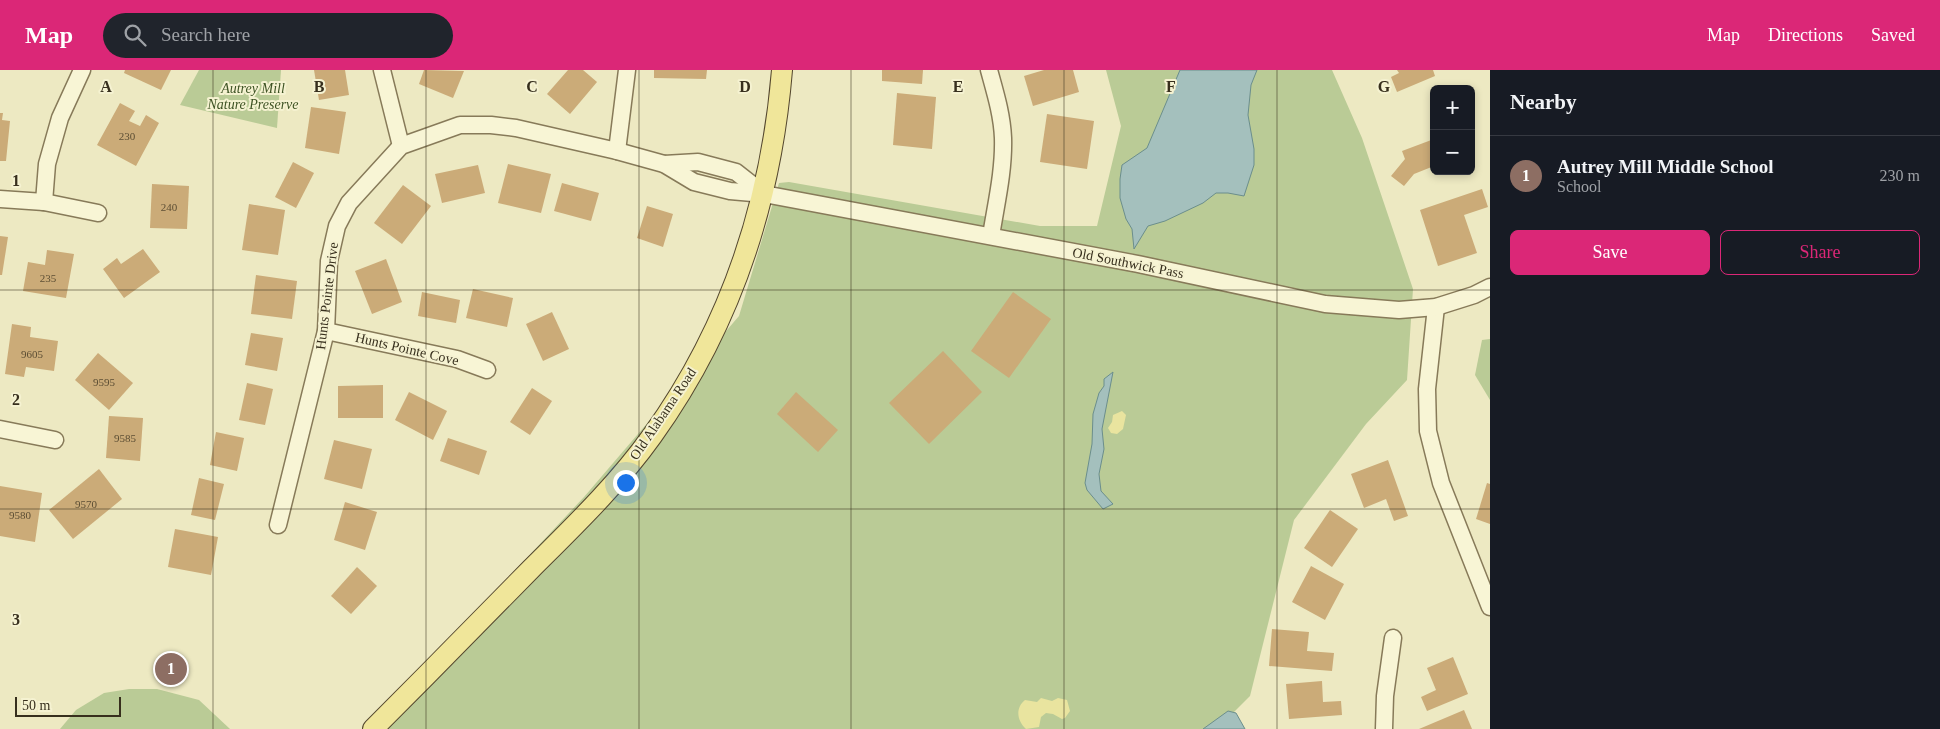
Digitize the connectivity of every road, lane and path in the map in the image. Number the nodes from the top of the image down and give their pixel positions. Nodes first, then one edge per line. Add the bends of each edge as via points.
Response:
1 (82, 70) edge
2 (382, 70) edge
3 (627, 70) edge
4 (782, 70) edge
5 (989, 70) edge
6 (401, 146) junction
7 (616, 151) junction
8 (764, 194) junction
9 (0, 199) edge
10 (44, 202) junction
11 (98, 213) dead end
12 (991, 236) junction
13 (1490, 287) edge
14 (1436, 307) junction
15 (326, 331) junction
16 (487, 370) dead end
17 (0, 429) edge
18 (55, 440) dead end
19 (278, 525) dead end
20 (1485, 580) edge
21 (1490, 606) edge
22 (1393, 638) dead end
23 (373, 729) edge
24 (1384, 729) edge

1 - 10 street via 60,118 48,164
2 - 6 street
3 - 7 street
4 - 8 main road, Old Alabama Road via 773,150
5 - 12 street via 1000,109 1003,137 1003,164
6 - 7 street, Hunts Pointe Drive via 460,125 491,124
6 - 15 street, Hunts Pointe Drive via 349,203 337,226 329,261
7 - 8 street, Hunts Pointe Drive via 664,164 698,162 736,172
8 - 12 street, Old Southwick Pass
8 - 23 main road, Old Alabama Road via 745,258 720,320 688,380 652,436 597,503
9 - 10 street
10 - 11 street
12 - 14 street, Old Southwick Pass via 1326,304 1399,310
13 - 14 street, Old Southwick Pass
14 - 20 street via 1428,389 1428,431 1441,483
15 - 16 street, Hunts Pointe Cove via 457,359
15 - 19 street, Hunts Pointe Drive
17 - 18 street
20 - 21 street
22 - 24 street

